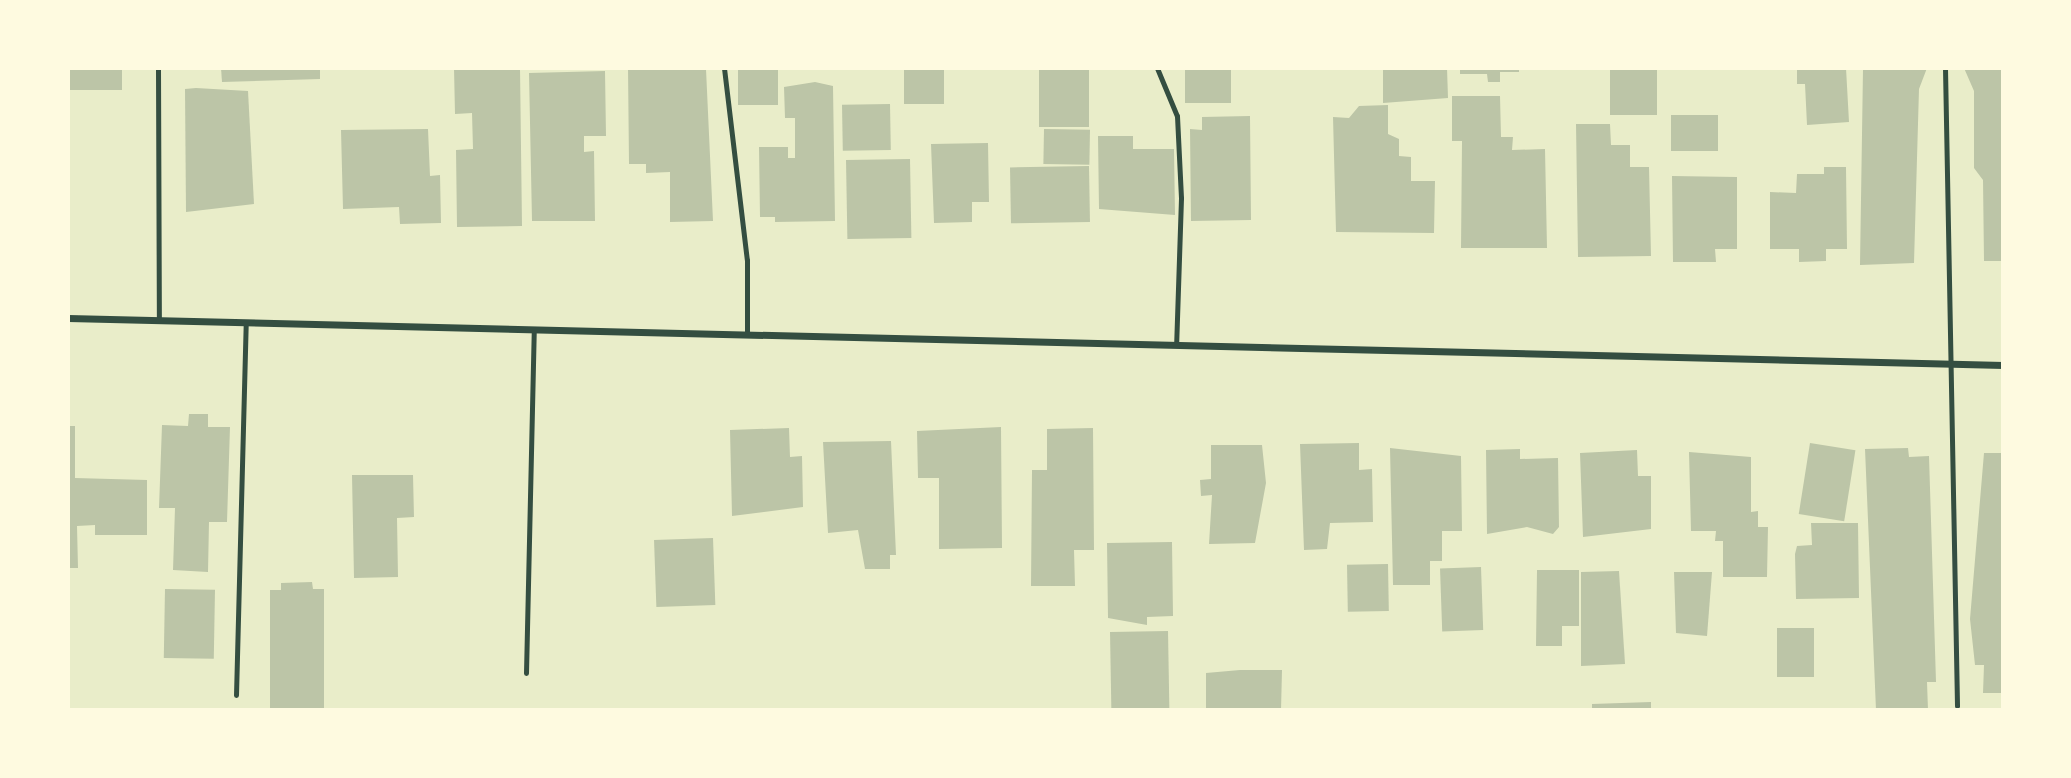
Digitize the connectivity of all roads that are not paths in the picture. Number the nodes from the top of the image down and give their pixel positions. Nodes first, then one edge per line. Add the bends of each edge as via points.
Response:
1 (158, 68) edge
2 (724, 68) edge
3 (1157, 68) edge
4 (1945, 68) edge
5 (68, 318) edge
6 (159, 320) junction
7 (246, 323) junction
8 (534, 330) junction
9 (747, 335) junction
10 (1176, 345) junction
11 (1948, 364) junction
12 (2003, 365) edge
13 (526, 673) dead end
14 (236, 695) dead end
15 (1957, 706) dead end

1 - 6 lane
2 - 9 lane via 747,260
3 - 10 lane via 1177,116
4 - 11 lane
5 - 6 street
6 - 7 street
7 - 8 street
7 - 14 lane
8 - 9 street
8 - 13 lane
9 - 10 street
10 - 11 street
11 - 12 street
11 - 15 lane

